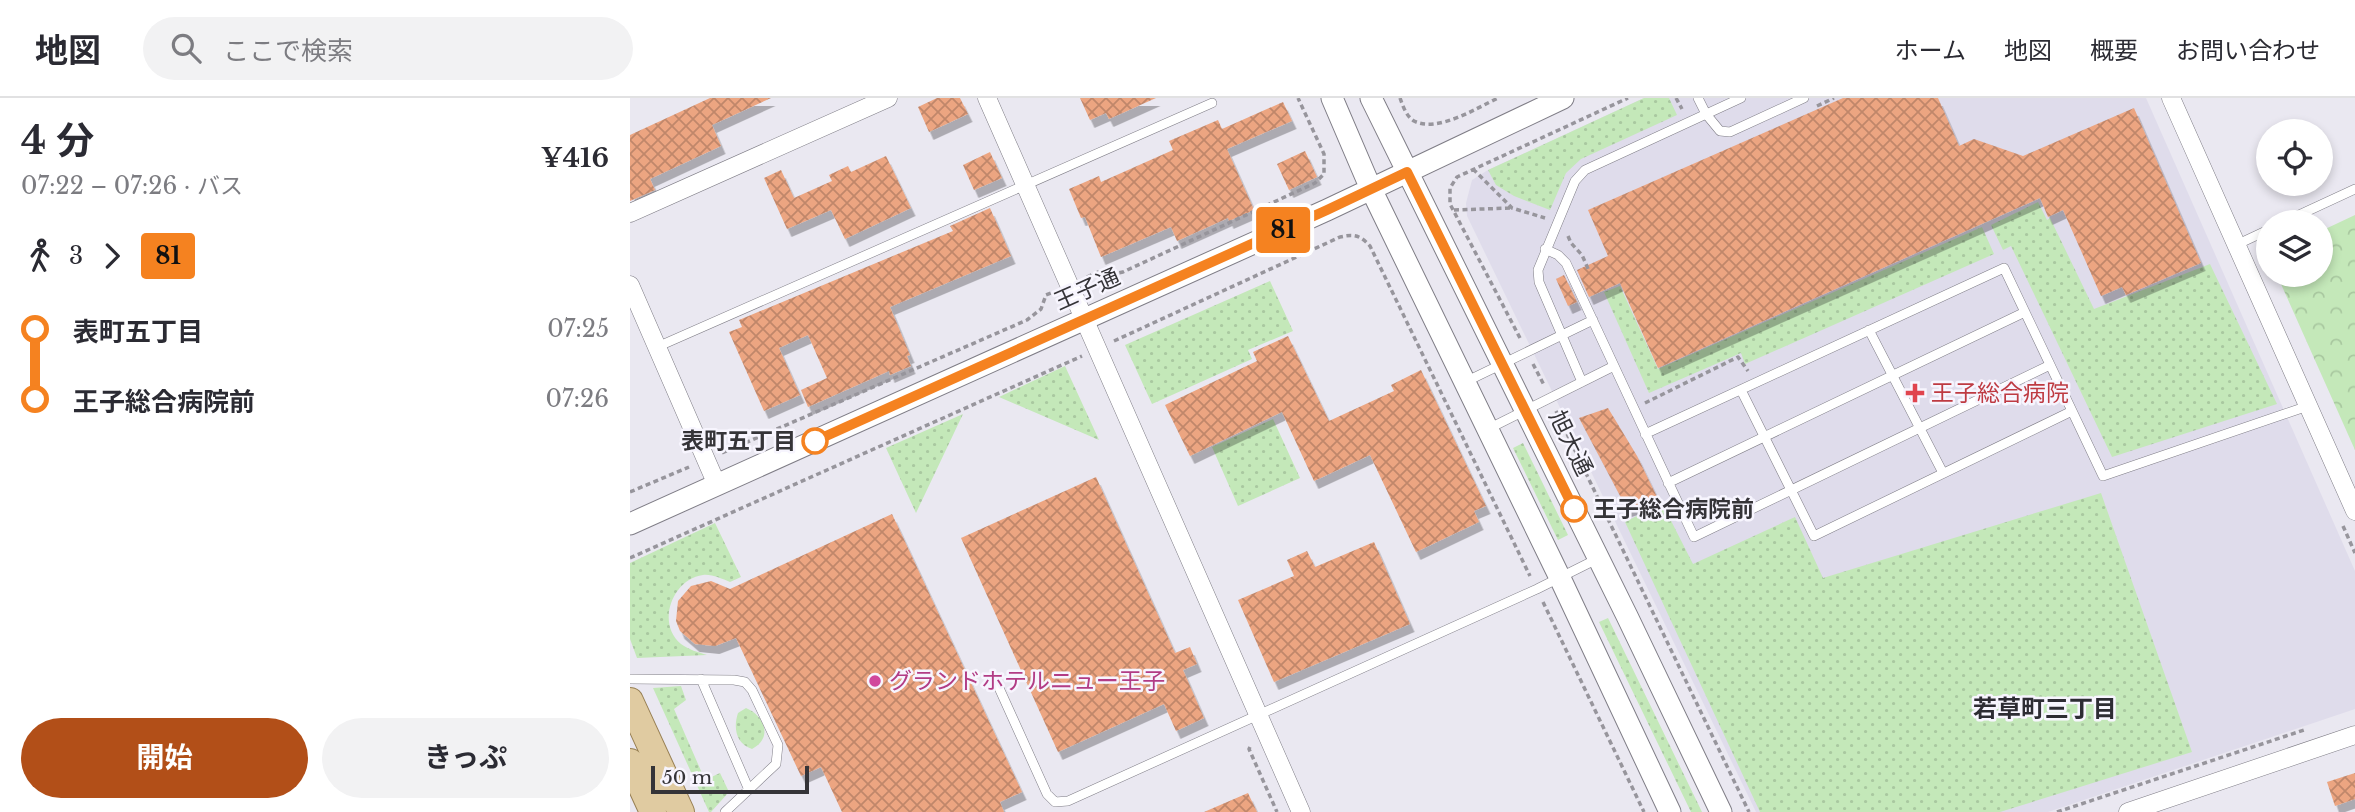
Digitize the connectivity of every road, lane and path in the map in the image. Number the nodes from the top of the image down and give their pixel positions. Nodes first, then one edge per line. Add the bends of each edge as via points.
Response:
1 (888, 98) edge
2 (987, 98) edge
3 (1298, 98) edge
4 (1332, 98) edge
5 (1371, 98) edge
6 (1400, 98) edge
7 (1498, 98) edge
8 (1563, 98) edge
9 (1628, 98) edge
10 (1698, 98) edge
11 (1741, 98) edge
12 (1804, 98) edge
13 (1834, 98) edge
14 (2171, 98) edge
15 (1212, 103) dead end
16 (1810, 109) dead end
17 (1706, 114) junction
18 (1473, 169) junction
19 (1407, 172) junction
20 (1026, 185) junction
21 (1371, 189) junction
22 (2355, 189) edge
23 (1512, 208) junction
24 (1454, 210) junction
25 (2310, 210) edge
26 (630, 214) edge
27 (1557, 222) junction
28 (2256, 236) edge
29 (2236, 245) junction
30 (1545, 249) junction
31 (1592, 280) dead end
32 (630, 285) edge
33 (1070, 285) junction
34 (2025, 312) junction
35 (1085, 319) junction
36 (1593, 320) junction
37 (1869, 330) junction
38 (1560, 336) junction
39 (657, 347) junction
40 (1098, 349) junction
41 (1527, 352) junction
42 (1502, 364) junction
43 (2050, 365) junction
44 (1614, 366) junction
45 (1759, 366) dead end
46 (1893, 375) junction
47 (1582, 382) junction
48 (1465, 383) junction
49 (1741, 390) junction
50 (1550, 398) junction
51 (1644, 403) dead end
52 (2308, 406) junction
53 (1525, 410) junction
54 (2072, 411) junction
55 (1920, 428) junction
56 (1488, 429) junction
57 (1645, 434) junction
58 (1764, 436) junction
59 (707, 460) junction
60 (1943, 473) junction
61 (1668, 483) junction
62 (717, 485) junction
63 (1791, 490) junction
64 (630, 492) edge
65 (2355, 511) edge
66 (630, 524) edge
67 (630, 558) edge
68 (1599, 558) junction
69 (1560, 578) junction
70 (1536, 589) junction
71 (630, 679) edge
72 (701, 679) junction
73 (995, 679) dead end
74 (630, 701) edge
75 (1258, 715) junction
76 (2316, 726) dead end
77 (2355, 735) edge
78 (630, 762) edge
79 (749, 790) junction
80 (653, 812) edge
81 (681, 812) edge
82 (725, 812) edge
83 (1301, 812) edge
84 (1644, 812) edge
85 (1670, 812) edge
86 (1721, 812) edge
87 (1749, 812) edge
88 (2057, 812) edge
89 (2128, 812) edge

1 - 26 street
2 - 20 street
3 - 33 path via 1324,154 1324,174 1315,183 1123,272 1098,272
4 - 21 street
5 - 19 street, 旭大通
6 - 7 path via 1415,122 1433,125
8 - 19 street, 王子通
9 - 18 path
10 - 17 lane
11 - 17 lane
12 - 17 lane via 1730,132 1720,131
13 - 16 path
14 - 29 street
15 - 20 lane
17 - 27 lane via 1585,170 1575,181
18 - 23 path
18 - 24 path via 1457,177 1450,188
19 - 21 street, 王子通
19 - 42 street, 旭大通
20 - 33 street
20 - 39 lane
21 - 35 street, 王子通
21 - 48 street
22 - 25 lane
23 - 24 path
23 - 27 path
24 - 41 path
27 - 30 lane
27 - 31 path via 1570,227 1571,243 1582,255
28 - 29 lane
29 - 52 street
30 - 36 lane via 1566,263
30 - 38 lane via 1539,282
32 - 39 street
33 - 35 street
33 - 59 path via 1046,295 1041,309 1027,320
34 - 37 lane via 2004,268
34 - 43 lane
34 - 46 lane
35 - 40 street
35 - 62 street, 王子通
36 - 38 lane
36 - 44 lane
37 - 46 lane
37 - 49 lane
38 - 41 lane
38 - 47 lane
39 - 59 street
40 - 67 path
40 - 70 path via 1340,237 1362,237
40 - 75 street
41 - 42 lane
41 - 50 path
42 - 48 lane
42 - 53 street, 旭大通
43 - 54 lane
43 - 55 lane
44 - 47 lane
44 - 57 lane
45 - 51 path via 1746,371 1738,357
46 - 55 lane
46 - 58 lane
47 - 50 lane
48 - 56 street
49 - 57 lane
49 - 58 lane
50 - 53 lane
50 - 87 path
52 - 54 lane via 2103,476
52 - 65 street
53 - 56 lane
53 - 68 street, 旭大通
54 - 60 lane
55 - 60 lane
55 - 63 lane
56 - 69 street
57 - 61 lane
58 - 61 lane
58 - 63 lane
59 - 62 street
59 - 64 path
60 - 63 lane via 1814,536
61 - 63 lane via 1694,537
62 - 66 street, 王子通
68 - 69 lane
68 - 86 street, 旭大通
69 - 70 lane
69 - 85 street
70 - 75 lane
70 - 84 path
71 - 72 lane
72 - 79 lane
72 - 79 lane via 745,682 778,745 776,764
73 - 75 lane via 1047,794 1055,802 1068,801
74 - 81 main road
75 - 83 street
76 - 88 path
77 - 89 street
78 - 80 main road
79 - 82 lane

